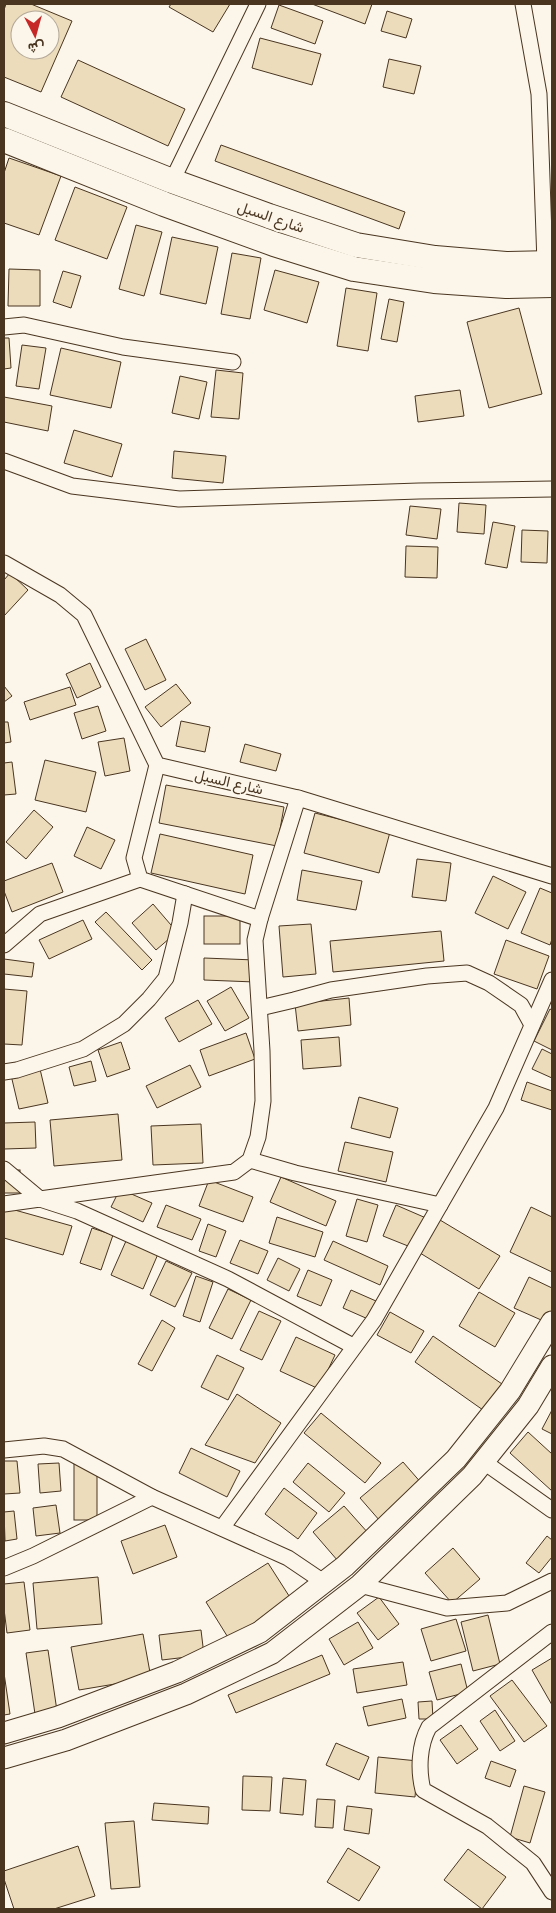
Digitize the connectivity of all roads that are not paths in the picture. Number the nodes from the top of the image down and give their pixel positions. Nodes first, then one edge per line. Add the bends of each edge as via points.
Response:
1 (258, 4) edge
2 (524, 4) edge
3 (4, 114) edge
4 (4, 140) edge
5 (172, 181) junction
6 (550, 270) edge
7 (4, 327) edge
8 (233, 362) dead end
9 (4, 461) edge
10 (552, 489) edge
11 (4, 563) edge
12 (156, 765) junction
13 (298, 798) junction
14 (552, 876) edge
15 (140, 879) junction
16 (185, 894) junction
17 (260, 919) junction
18 (4, 945) edge
19 (552, 980) edge
20 (260, 1008) junction
21 (532, 1025) junction
22 (4, 1072) edge
23 (250, 1160) junction
24 (4, 1169) edge
25 (40, 1199) junction
26 (4, 1204) edge
27 (440, 1205) junction
28 (552, 1322) edge
29 (353, 1346) junction
30 (552, 1366) edge
31 (4, 1450) edge
32 (484, 1462) junction
33 (152, 1497) junction
34 (552, 1510) edge
35 (222, 1528) junction
36 (4, 1568) edge
37 (552, 1581) edge
38 (325, 1583) junction
39 (360, 1585) junction
40 (552, 1632) edge
41 (4, 1733) edge
42 (4, 1758) edge
43 (552, 1892) edge

1 - 5 street
2 - 6 street via 539,94
3 - 5 main road, شارع السبل
4 - 6 main road, شارع السبل via 164,204 274,244 354,268 434,281 506,286
5 - 6 main road, شارع السبل via 356,245 435,258
7 - 8 street via 24,325 124,347
9 - 10 street via 72,486 179,499
11 - 12 street via 60,595 84,616
12 - 13 street, شارع السبل
12 - 15 street via 134,858
13 - 14 street, شارع السبل
13 - 17 street
15 - 16 street
15 - 18 street via 40,914
16 - 17 street
16 - 22 street via 166,978 124,1024 83,1049
17 - 20 street via 255,940
19 - 21 street
20 - 21 street via 331,990 466,973 489,983 521,1005
20 - 23 street via 263,1101 258,1137
21 - 27 street via 496,1108
23 - 25 street via 234,1172
23 - 27 street
24 - 25 street
25 - 26 street
25 - 29 street via 76,1211 228,1279
27 - 29 street via 374,1320
28 - 38 main road via 510,1392 456,1459
29 - 35 street
30 - 32 main road via 528,1406
31 - 33 street via 44,1446 63,1450
32 - 34 street
32 - 39 main road
33 - 35 street
33 - 36 street
35 - 38 street via 288,1558
37 - 39 street via 507,1603 447,1608
38 - 41 main road via 260,1632 178,1672 58,1717
39 - 42 main road via 272,1653 186,1694 66,1740
40 - 43 street via 429,1727 423,1739 421,1779 424,1790 487,1826 533,1863

